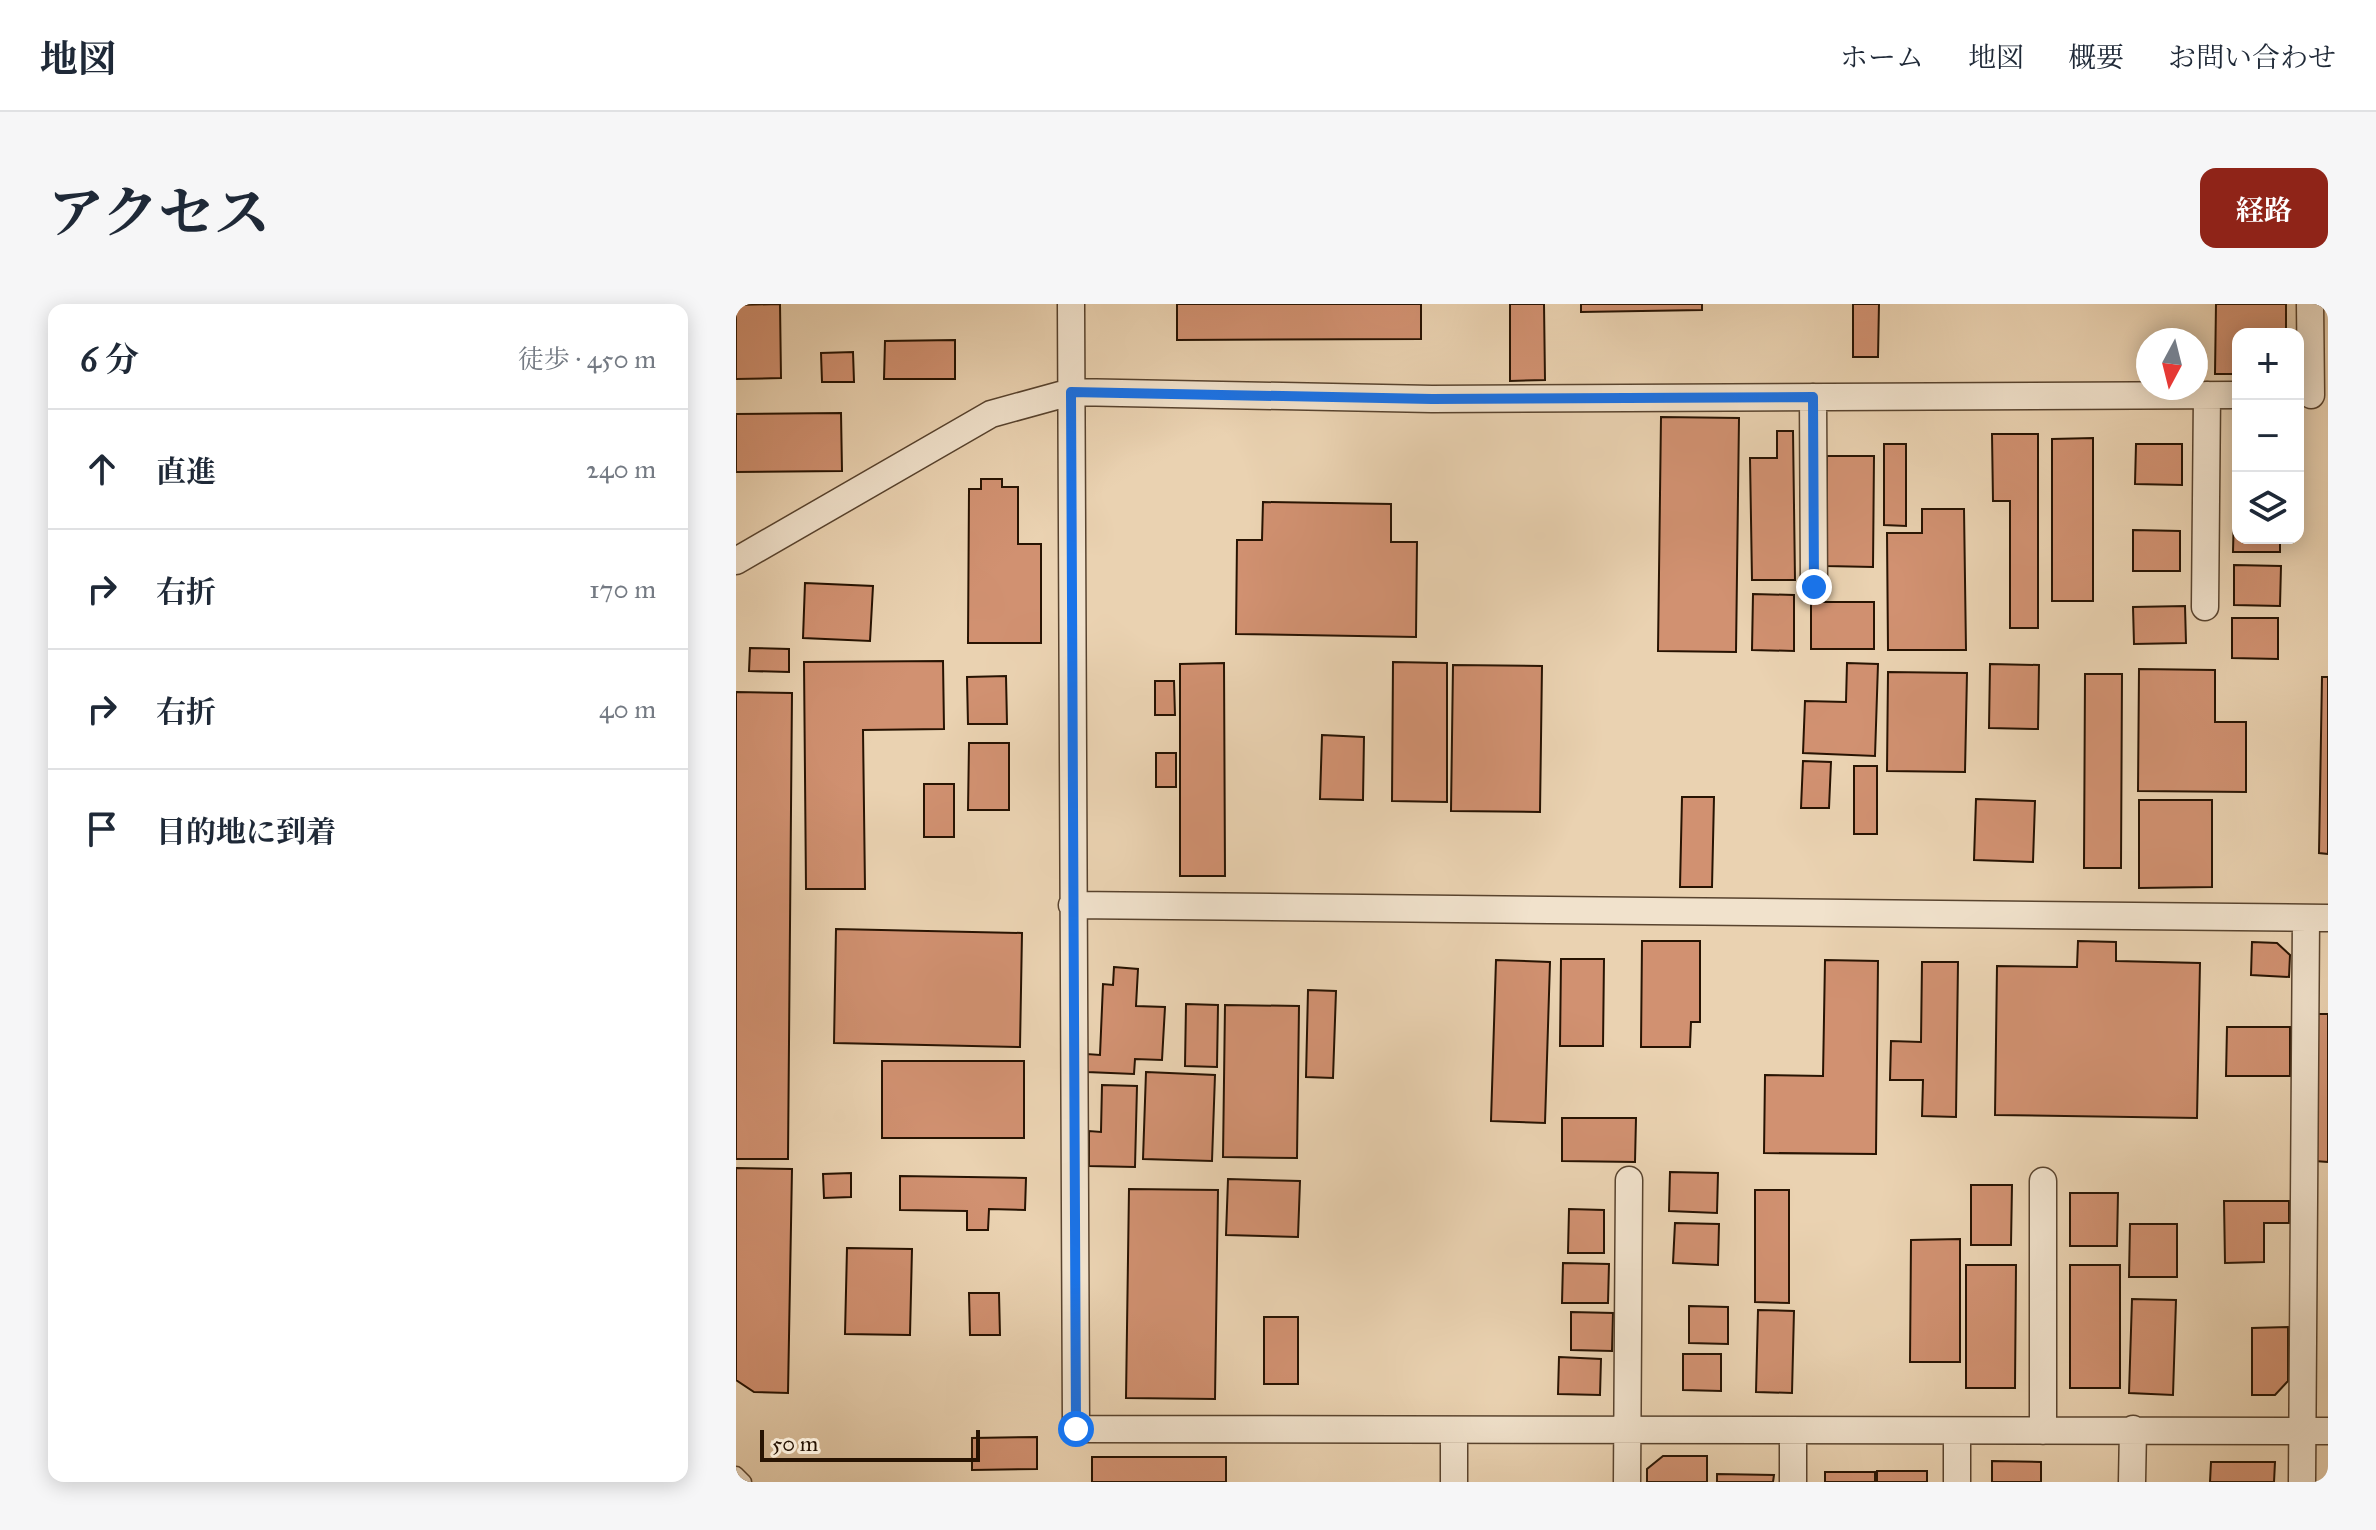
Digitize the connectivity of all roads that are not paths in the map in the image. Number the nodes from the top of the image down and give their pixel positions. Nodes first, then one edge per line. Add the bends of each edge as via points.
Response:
1 (1071, 304) edge
2 (2310, 304) edge
3 (1071, 392) junction
4 (2136, 395) edge
5 (2208, 395) edge
6 (2232, 395) edge
7 (2312, 395) edge
8 (1813, 397) junction
9 (2207, 400) edge
10 (736, 561) edge
11 (1814, 587) dead end
12 (2205, 607) dead end
13 (1072, 905) junction
14 (2317, 918) edge
15 (1629, 1180) dead end
16 (2043, 1181) dead end
17 (1626, 1429) junction
18 (2133, 1429) junction
19 (1454, 1431) junction
20 (1793, 1431) junction
21 (2043, 1431) junction
22 (2315, 1431) edge
23 (1957, 1432) junction
24 (736, 1474) edge
25 (744, 1482) edge
26 (1454, 1482) edge
27 (1627, 1482) edge
28 (1793, 1482) edge
29 (1957, 1482) edge
30 (2132, 1482) edge
31 (2302, 1482) edge

1 - 3 street
2 - 7 street
3 - 8 street via 1432,399
3 - 10 street via 991,414
3 - 13 street
4 - 8 street
5 - 6 street
8 - 11 street
9 - 12 street
13 - 14 street
13 - 19 street via 1076,1429
14 - 22 street
15 - 17 street
16 - 21 street
17 - 19 street
17 - 20 street
17 - 27 street
18 - 21 street
18 - 22 street
18 - 30 street
19 - 26 street
20 - 23 street
20 - 28 street
21 - 23 street
22 - 31 street
23 - 29 street
24 - 25 lane

